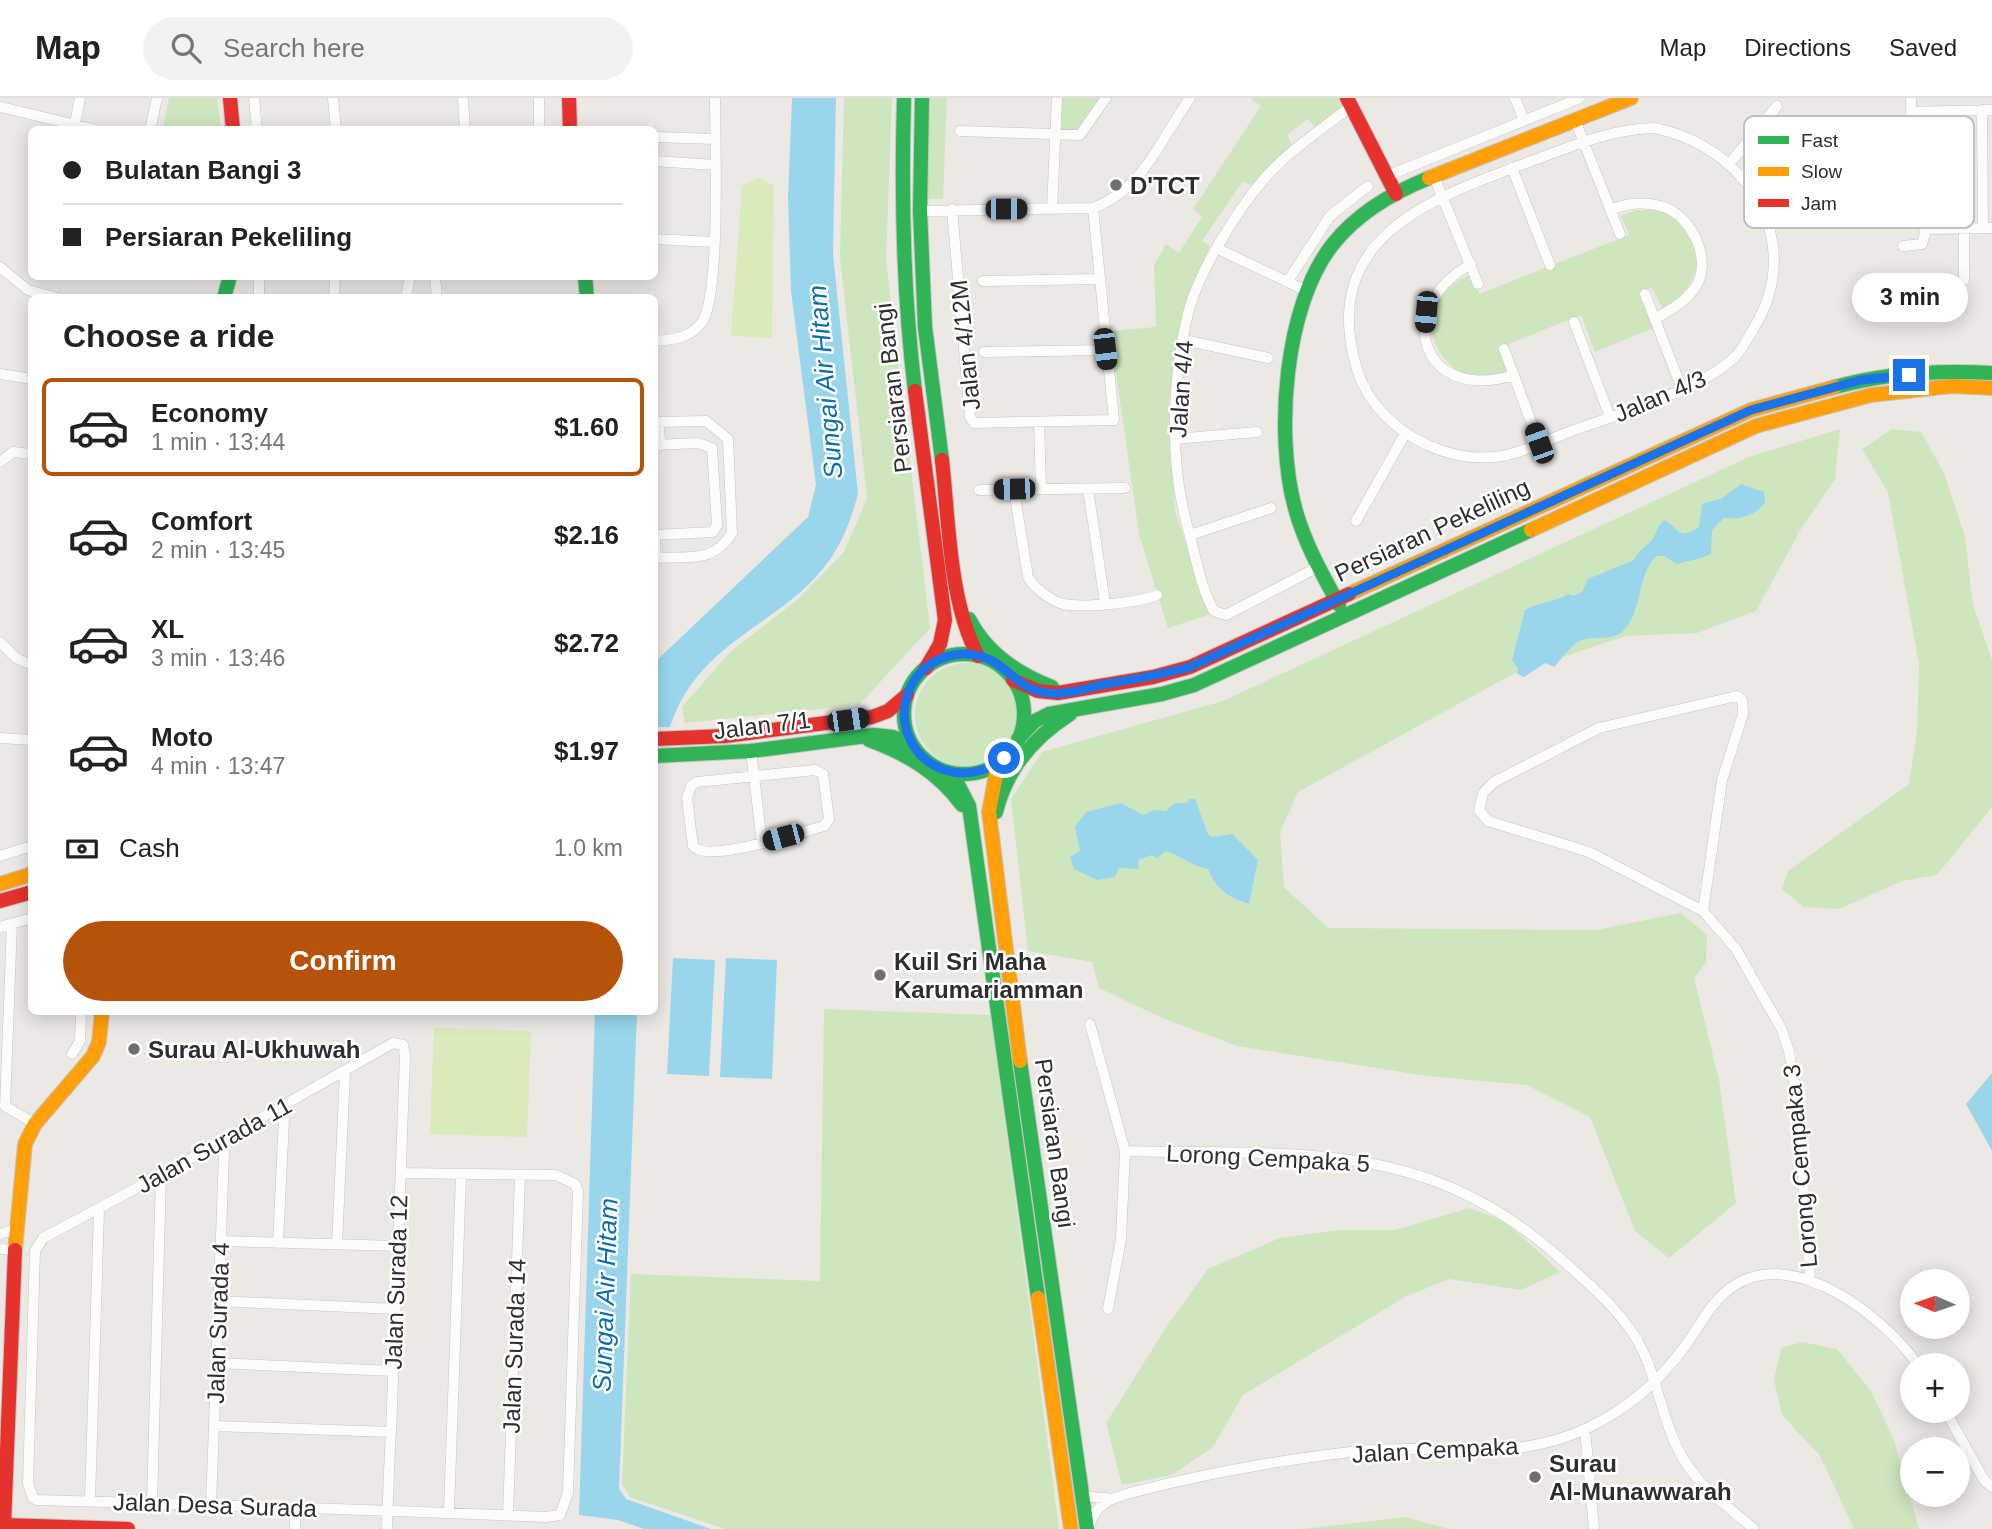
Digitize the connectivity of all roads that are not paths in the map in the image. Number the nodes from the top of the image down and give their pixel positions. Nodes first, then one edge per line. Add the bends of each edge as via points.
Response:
1 (80, 98) edge
2 (157, 98) edge
3 (230, 98) edge
4 (254, 98) edge
5 (333, 98) edge
6 (463, 98) edge
7 (539, 98) edge
8 (569, 98) edge
9 (715, 98) edge
10 (904, 98) edge
11 (922, 98) edge
12 (1057, 98) edge
13 (1106, 98) edge
14 (1190, 98) edge
15 (1515, 98) edge
16 (1580, 98) edge
17 (1631, 98) edge
18 (1911, 98) edge
19 (1348, 103) edge
20 (1, 106) edge
21 (1777, 106) dead end
22 (1987, 110) edge
23 (1964, 111) junction
24 (1911, 112) junction
25 (1769, 116) edge
26 (1911, 116) edge
27 (1964, 116) edge
28 (1524, 120) junction
29 (1575, 120) junction
30 (71, 126) edge
31 (74, 126) edge
32 (151, 126) edge
33 (233, 126) edge
34 (257, 126) edge
35 (336, 126) edge
36 (465, 126) edge
37 (539, 126) edge
38 (570, 126) edge
39 (960, 131) dead end
40 (1055, 136) junction
41 (658, 137) edge
42 (715, 139) junction
43 (1584, 142) junction
44 (1744, 146) edge
45 (658, 161) edge
46 (1730, 163) junction
47 (715, 165) junction
48 (1512, 168) junction
49 (1387, 176) junction
50 (1434, 177) junction
51 (1744, 180) edge
52 (1367, 186) dead end
53 (1396, 194) junction
54 (1442, 196) junction
55 (1093, 208) junction
56 (952, 209) junction
57 (1052, 209) junction
58 (1611, 209) junction
59 (920, 211) junction
60 (1769, 228) edge
61 (1965, 228) junction
62 (1988, 228) edge
63 (1926, 229) joint
64 (1620, 234) dead end
65 (658, 239) edge
66 (713, 242) junction
67 (1903, 246) dead end
68 (1218, 249) junction
69 (1471, 264) junction
70 (1550, 265) dead end
71 (0, 268) edge
72 (1098, 279) junction
73 (984, 281) dead end
74 (1288, 281) junction
75 (1870, 282) dead end
76 (1478, 284) dead end
77 (1307, 291) junction
78 (43, 294) edge
79 (1645, 295) dead end
80 (1655, 319) junction
81 (1574, 322) dead end
82 (1184, 340) junction
83 (658, 341) edge
84 (1105, 349) junction
85 (1504, 349) dead end
86 (984, 352) dead end
87 (1268, 358) dead end
88 (1992, 373) edge
89 (0, 374) edge
90 (1514, 375) junction
91 (28, 378) edge
92 (1682, 388) junction
93 (1992, 388) edge
94 (1611, 417) junction
95 (658, 422) edge
96 (1039, 422) junction
97 (1257, 432) dead end
98 (1405, 434) junction
99 (1175, 439) junction
100 (1539, 443) junction
101 (658, 445) edge
102 (28, 454) edge
103 (0, 462) edge
104 (1125, 488) dead end
105 (1014, 489) junction
106 (1041, 489) junction
107 (1088, 489) junction
108 (979, 490) dead end
109 (1271, 508) dead end
110 (1356, 521) dead end
111 (658, 535) edge
112 (1190, 535) junction
113 (658, 558) edge
114 (1318, 567) junction
115 (957, 581) junction
116 (1157, 595) dead end
117 (1335, 599) junction
118 (943, 601) junction
119 (1105, 603) junction
120 (1345, 615) junction
121 (0, 642) edge
122 (978, 656) junction
123 (28, 663) edge
124 (926, 668) junction
125 (1013, 680) junction
126 (1070, 691) junction
127 (908, 694) junction
128 (1081, 709) junction
129 (848, 720) junction
130 (854, 736) junction
131 (0, 738) edge
132 (658, 739) edge
133 (1018, 739) junction
134 (28, 740) edge
135 (914, 747) junction
136 (751, 751) junction
137 (658, 756) edge
138 (998, 763) junction
139 (952, 773) junction
140 (753, 776) junction
141 (971, 819) junction
142 (992, 838) junction
143 (762, 843) junction
144 (28, 847) edge
145 (0, 856) edge
146 (28, 875) edge
147 (0, 884) edge
148 (28, 892) edge
149 (0, 901) edge
150 (1703, 911) junction
151 (28, 919) edge
152 (12, 924) junction
153 (0, 927) edge
154 (81, 1015) edge
155 (102, 1015) edge
156 (1090, 1024) dead end
157 (393, 1043) joint
158 (72, 1054) dead end
159 (345, 1072) junction
160 (2, 1106) edge
161 (278, 1109) junction
162 (35, 1124) junction
163 (218, 1144) junction
164 (1125, 1151) junction
165 (401, 1172) junction
166 (161, 1175) junction
167 (461, 1175) junction
168 (520, 1176) junction
169 (99, 1210) junction
170 (16, 1229) junction
171 (0, 1234) edge
172 (221, 1241) junction
173 (278, 1242) junction
174 (337, 1244) junction
175 (398, 1247) junction
176 (7, 1249) edge
177 (1810, 1280) junction
178 (218, 1301) junction
179 (395, 1309) junction
180 (1108, 1309) dead end
181 (1908, 1353) edge
182 (216, 1363) junction
183 (393, 1371) junction
184 (1655, 1384) junction
185 (1952, 1423) edge
186 (214, 1426) junction
187 (1585, 1429) junction
188 (391, 1432) junction
189 (1992, 1487) edge
190 (1083, 1496) junction
191 (1112, 1499) junction
192 (37, 1500) joint
193 (90, 1501) junction
194 (152, 1503) junction
195 (211, 1505) junction
196 (295, 1508) junction
197 (388, 1510) junction
198 (449, 1512) junction
199 (508, 1516) junction
200 (4, 1527) edge
201 (128, 1529) edge
202 (295, 1529) edge
203 (387, 1529) edge
204 (1071, 1529) edge
205 (1088, 1529) edge
206 (1594, 1529) edge
207 (1754, 1529) edge

1 - 31 street
2 - 32 street
3 - 33 main road
4 - 34 street
5 - 35 street
6 - 36 street
7 - 37 street
8 - 38 main road
9 - 42 street
10 - 118 main road, Persiaran Bangi via 901,212 906,318
11 - 59 main road, Persiaran Bangi
12 - 40 street
13 - 40 street via 1082,134
14 - 55 street via 1135,183
15 - 28 street
16 - 28 street
17 - 29 main road
18 - 24 street
19 - 49 main road
19 - 68 street, Jalan 4/4 via 1264,179
20 - 30 street
21 - 25 street
22 - 23 street
22 - 62 street
23 - 24 street
23 - 27 street
24 - 26 street
28 - 49 street
29 - 43 street
29 - 50 main road
39 - 40 street
40 - 57 street
41 - 42 street
42 - 47 street
43 - 46 street, Jalan 4/3 via 1628,129 1654,128 1692,138
43 - 48 street, Jalan 4/3
43 - 58 street
44 - 46 street
45 - 47 street
46 - 51 street, Jalan 4/3
47 - 66 street
48 - 54 street, Jalan 4/3
48 - 70 street
49 - 53 main road
50 - 53 main road
50 - 54 street
52 - 74 street via 1331,216
53 - 77 main road via 1336,241
54 - 69 street
54 - 98 street, Jalan 4/3 via 1407,215 1377,241 1352,297 1349,332 1361,382
55 - 57 street
55 - 72 street
56 - 57 street
56 - 59 street
56 - 96 street, Jalan 4/12M via 970,417 974,423
58 - 64 street
58 - 80 street via 1646,202 1664,207 1683,220 1698,245 1702,266 1694,290
59 - 115 main road, Persiaran Bangi via 925,327
60 - 92 street, Jalan 4/3 via 1774,255 1768,305 1737,355 1713,374
61 - 62 street
61 - 63 street
61 - 75 street via 1964,280 1954,284
63 - 67 street via 1922,244
65 - 66 street
66 - 83 street via 711,295 703,322 678,339
68 - 74 street
68 - 82 street, Jalan 4/4 via 1197,290
69 - 76 street
69 - 90 street via 1433,295 1426,312 1428,346 1449,375 1464,381 1494,381
71 - 78 street via 28,290
72 - 73 street
72 - 84 street
74 - 77 street
77 - 114 main road via 1286,377 1281,425 1284,466 1295,509
79 - 80 street
80 - 92 street
81 - 94 street
82 - 87 street
82 - 99 street, Jalan 4/4
84 - 86 street
84 - 96 street, Jalan 4/12M via 1114,420
85 - 90 street
88 - 117 main road, Persiaran Pekeliling via 1957,371 1861,380 1751,410
89 - 91 street
90 - 100 street
92 - 94 street, Jalan 4/3
93 - 120 main road, Persiaran Pekeliling via 1952,386 1871,395 1756,426
94 - 100 street, Jalan 4/3
95 - 113 street via 706,421 728,439 732,533 714,555
96 - 106 street
97 - 99 street
98 - 100 street, Jalan 4/3 via 1452,454 1476,457 1499,457
98 - 110 street
99 - 112 street, Jalan 4/4 via 1180,497
101 - 111 street via 698,443 712,448 717,525 713,532
102 - 103 street via 13,452
104 - 107 street
105 - 106 street
105 - 108 street
105 - 119 street via 1031,582 1060,603
106 - 107 street
107 - 119 street
109 - 112 street
112 - 114 street, Jalan 4/4 via 1212,608 1222,615
114 - 117 main road
115 - 122 main road, Persiaran Bangi via 966,633
115 - 126 main road via 971,625 986,644 1032,678
116 - 119 street
117 - 120 main road
117 - 126 main road, Persiaran Pekeliling via 1190,667
118 - 124 main road, Persiaran Bangi via 944,632
118 - 129 main road via 930,647 907,681 884,703
120 - 128 main road, Persiaran Pekeliling via 1194,685
121 - 123 street
122 - 124 main road via 956,654
122 - 125 main road via 995,663
124 - 127 main road
125 - 126 main road, Persiaran Pekeliling via 1042,692
125 - 133 main road via 1023,709
127 - 129 main road, Jalan 7/1 via 882,714
127 - 135 main road via 905,725
128 - 133 main road, Persiaran Pekeliling via 1044,716
128 - 142 main road via 1051,726 1012,773 1000,795
129 - 132 main road, Jalan 7/1 via 725,736
130 - 135 main road, Jalan 7/1 via 888,736
130 - 136 main road, Jalan 7/1
130 - 141 main road via 924,766 950,788
131 - 134 street
133 - 138 main road
135 - 139 main road via 930,764
136 - 137 main road, Jalan 7/1
136 - 140 street
138 - 139 main road via 973,773
138 - 142 main road, Persiaran Bangi via 990,799
139 - 141 main road, Persiaran Bangi via 965,794
140 - 143 street
140 - 143 street via 820,771 829,819 824,826
140 - 143 street via 691,786 687,798 691,840 701,852
141 - 204 main road, Persiaran Bangi
142 - 190 main road, Persiaran Bangi
144 - 145 street
146 - 147 main road
148 - 149 main road
150 - 150 street, Lorong Cempaka 3 via 1589,852 1488,821 1479,810 1483,793 1494,782 1599,729 1737,696 1742,699 1743,714 1722,780
150 - 177 street, Lorong Cempaka 3 via 1736,949 1781,1028 1789,1051 1798,1107
151 - 152 street
152 - 153 street
152 - 160 street
154 - 158 street via 80,1041
155 - 162 main road via 93,1056
156 - 164 street
157 - 159 street, Jalan Surada 11
157 - 165 street, Jalan Surada 12 via 405,1050
159 - 161 street, Jalan Surada 11
159 - 174 street
160 - 162 street
161 - 163 street, Jalan Surada 11
161 - 173 street via 284,1119
162 - 170 main road via 21,1164
163 - 166 street, Jalan Surada 11
163 - 172 street, Jalan Surada 4 via 224,1153
164 - 180 street via 1121,1239
164 - 184 street, Lorong Cempaka 5 via 1359,1159 1451,1185 1505,1214 1580,1275 1625,1323
165 - 167 street
165 - 175 street, Jalan Surada 12
166 - 169 street, Jalan Surada 11
166 - 194 street
167 - 168 street
167 - 198 street
168 - 199 street, Jalan Surada 14
168 - 199 street, Jalan Desa Surada via 564,1177 578,1191 568,1493 559,1514
169 - 192 street, Jalan Surada 11 via 36,1246 28,1484 30,1495
169 - 193 street
170 - 171 street
170 - 176 main road
172 - 173 street
172 - 178 street, Jalan Surada 4
173 - 174 street
174 - 175 street
175 - 179 street, Jalan Surada 12
176 - 200 main road
177 - 181 street, Jalan Cempaka via 1874,1318
177 - 184 street, Jalan Cempaka via 1771,1274 1735,1285 1719,1298
178 - 179 street
178 - 182 street, Jalan Surada 4
179 - 183 street, Jalan Surada 12
182 - 183 street
182 - 186 street, Jalan Surada 4
183 - 188 street, Jalan Surada 12
184 - 187 street, Jalan Cempaka
184 - 207 street, Lorong Cempaka 5 via 1685,1463 1696,1479
185 - 189 street
186 - 188 street
186 - 195 street, Jalan Surada 4
187 - 191 street, Jalan Cempaka via 1522,1447 1360,1451 1238,1468
187 - 206 street
188 - 197 street, Jalan Surada 12
190 - 191 street, Jalan Cempaka
190 - 205 main road, Persiaran Bangi
191 - 205 street via 1094,1513
192 - 193 street, Jalan Desa Surada
193 - 194 street, Jalan Desa Surada
194 - 195 street, Jalan Desa Surada
195 - 196 street, Jalan Desa Surada
196 - 197 street, Jalan Desa Surada
196 - 202 street
197 - 198 street, Jalan Desa Surada
197 - 203 street, Jalan Surada 12
198 - 199 street, Jalan Desa Surada
200 - 201 main road

